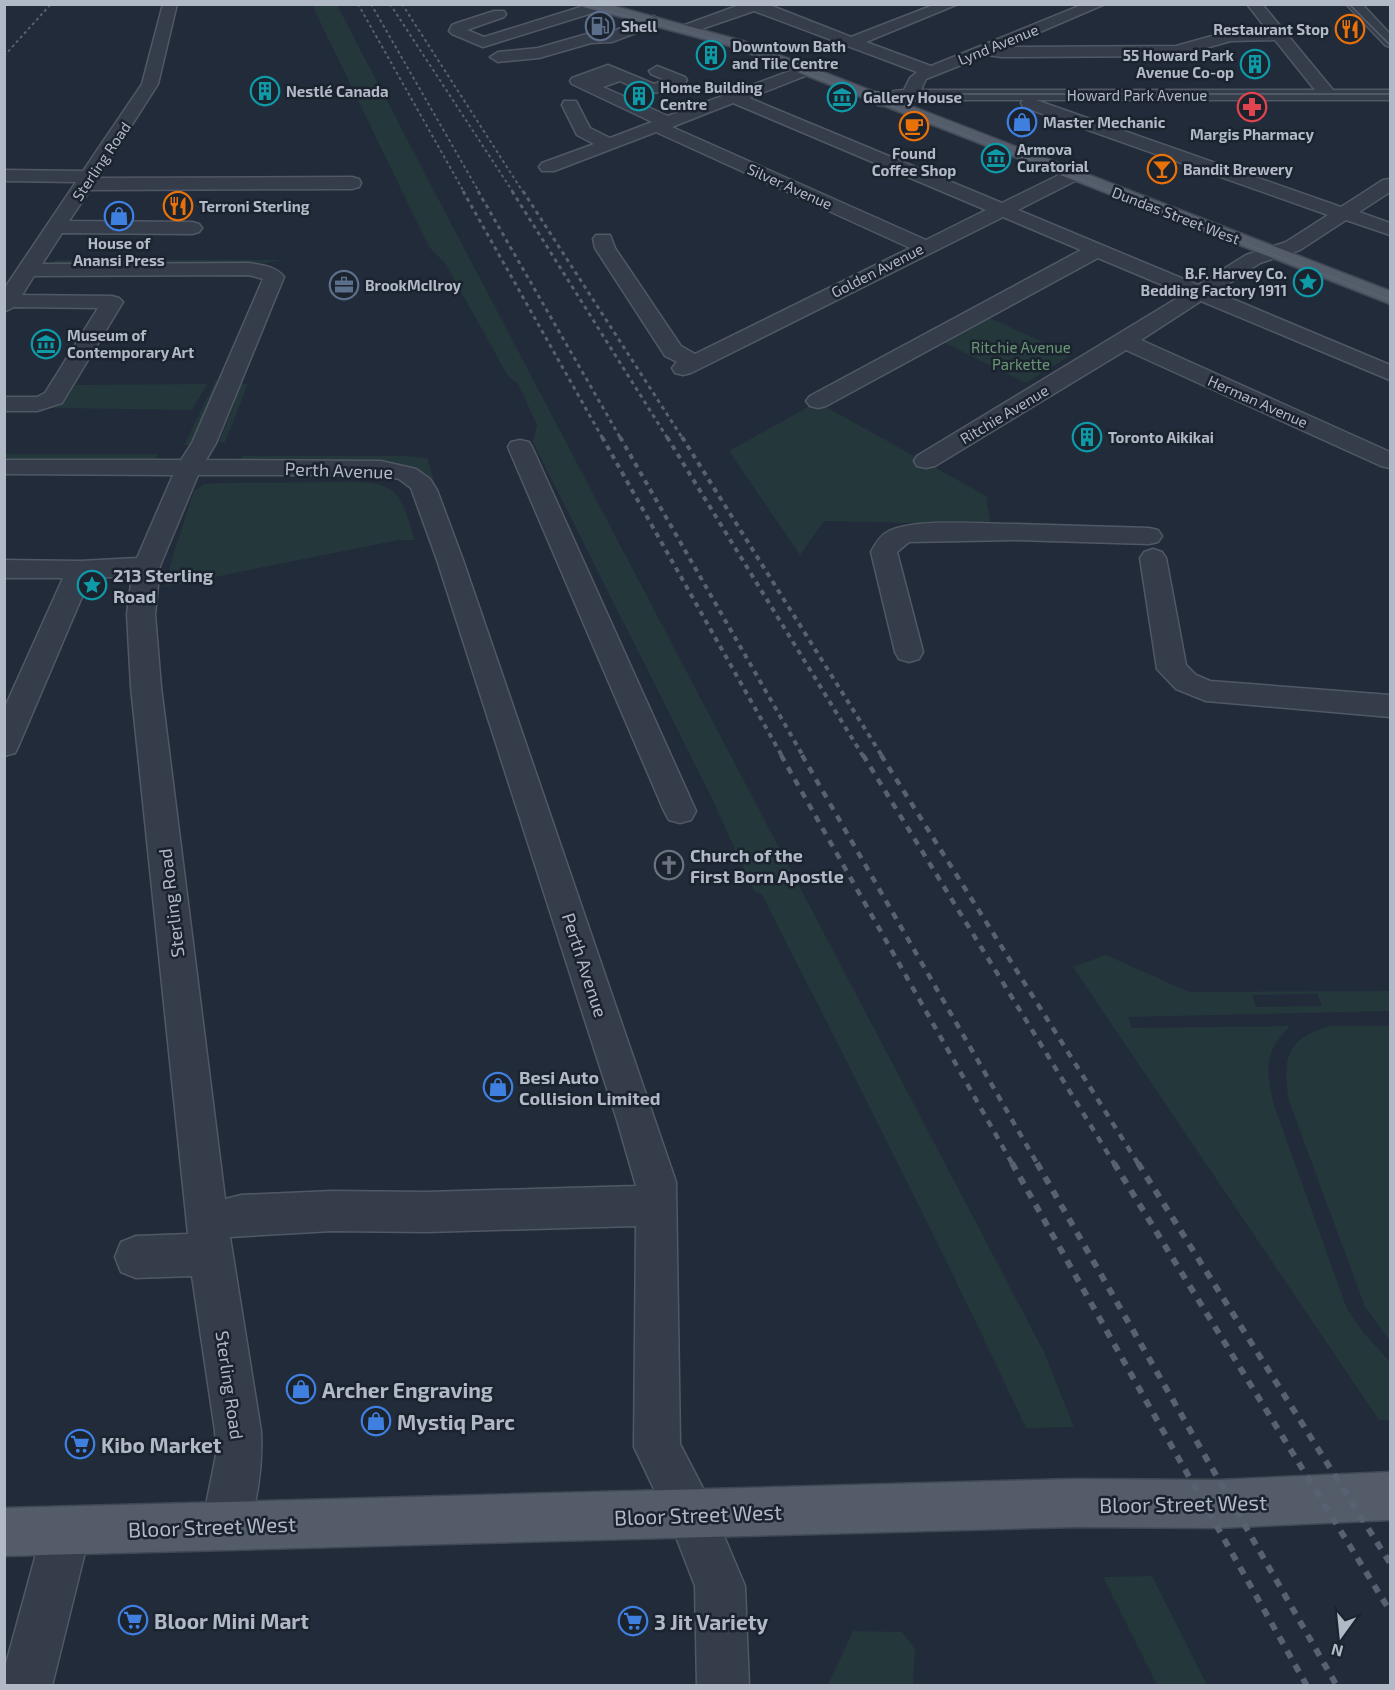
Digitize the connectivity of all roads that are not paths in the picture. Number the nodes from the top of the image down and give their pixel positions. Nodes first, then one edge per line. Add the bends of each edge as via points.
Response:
1 (171, 4) edge
2 (951, 4) edge
3 (1098, 4) edge
4 (1254, 4) edge
5 (1353, 4) edge
6 (755, 5) edge
7 (592, 6) edge
8 (500, 14) dead end
9 (654, 21) junction
10 (687, 29) junction
11 (1281, 35) junction
12 (851, 42) junction
13 (1390, 42) edge
14 (986, 50) junction
15 (498, 57) dead end
16 (657, 71) dead end
17 (804, 71) junction
18 (930, 71) junction
19 (909, 95) junction
20 (1005, 95) junction
21 (1328, 95) junction
22 (1390, 95) edge
23 (733, 97) junction
24 (884, 101) junction
25 (570, 105) dead end
26 (661, 124) junction
27 (608, 144) junction
28 (548, 167) dead end
29 (1072, 175) junction
30 (4, 176) edge
31 (88, 180) junction
32 (352, 183) dead end
33 (1390, 184) edge
34 (1001, 209) junction
35 (1344, 214) junction
36 (57, 227) junction
37 (192, 228) dead end
38 (1390, 230) edge
39 (603, 239) dead end
40 (924, 247) junction
41 (1100, 249) junction
42 (1274, 252) junction
43 (29, 270) junction
44 (1197, 293) junction
45 (1390, 298) edge
46 (6, 304) edge
47 (1125, 341) junction
48 (1390, 373) edge
49 (818, 401) dead end
50 (4, 404) edge
51 (520, 447) dead end
52 (926, 461) dead end
53 (1390, 461) edge
54 (4, 467) edge
55 (188, 469) junction
56 (147, 566) junction
57 (4, 570) edge
58 (81, 570) junction
59 (909, 652) dead end
60 (1390, 706) edge
61 (4, 745) edge
62 (680, 811) dead end
63 (657, 1208) junction
64 (209, 1240) junction
65 (136, 1257) dead end
66 (1390, 1496) edge
67 (691, 1515) junction
68 (226, 1525) junction
69 (4, 1532) edge
70 (66, 1532) junction
71 (26, 1686) edge
72 (723, 1686) edge

1 - 31 street, Sterling Road via 150,84
2 - 12 street
3 - 14 street, Lynd Avenue
4 - 11 street
5 - 13 street
6 - 10 street
6 - 12 street
7 - 8 street via 483,42 457,31
7 - 9 main road, Dundas Street West
9 - 10 main road, Dundas Street West
9 - 15 street via 607,39 590,38 539,53
10 - 17 main road, Dundas Street West via 738,44
11 - 14 street via 1230,36 1177,51
11 - 21 street
12 - 18 street
14 - 18 street, Lynd Avenue
16 - 26 street, Silver Avenue via 679,80 657,89 621,75 589,86
17 - 23 street
17 - 24 main road, Dundas Street West
18 - 19 street, Lynd Avenue via 917,77 917,86
19 - 20 street, Howard Park Avenue
19 - 24 street, Howard Park Avenue
20 - 21 street, Howard Park Avenue
20 - 35 street
21 - 22 street, Howard Park Avenue
23 - 26 street
23 - 34 street
24 - 29 main road, Dundas Street West
25 - 27 street via 583,131
26 - 27 street
26 - 40 street, Silver Avenue
27 - 28 street
29 - 34 street, Golden Avenue
29 - 42 main road, Dundas Street West
30 - 31 street
31 - 32 street
31 - 36 street, Sterling Road
33 - 35 street, Ritchie Avenue
34 - 40 street, Golden Avenue
34 - 41 street
35 - 38 street
35 - 42 street, Ritchie Avenue via 1293,246
36 - 37 street
36 - 43 street, Sterling Road
39 - 40 street, Golden Avenue via 605,248 673,351 688,365
41 - 44 street
41 - 49 street
42 - 44 street, Ritchie Avenue via 1253,259
42 - 45 main road, Dundas Street West
43 - 46 street, Sterling Road
43 - 55 street, Sterling Road via 249,269 274,278 204,443
44 - 47 street, Ritchie Avenue
44 - 48 street
46 - 50 street via 112,302 54,398 39,404
47 - 52 street, Ritchie Avenue
47 - 53 street, Herman Avenue
51 - 62 street
54 - 55 street
55 - 56 street, Sterling Road
55 - 63 street, Perth Avenue via 381,468 403,472 423,486 637,1120 656,1182
56 - 58 street
56 - 64 street, Sterling Road via 141,614 146,687
57 - 58 street
58 - 61 street
59 - 60 street via 884,552 899,535 1015,532 1151,547 1172,669 1186,682 1206,691
63 - 64 street via 626,1205 242,1215 230,1217
63 - 67 street, Perth Avenue via 657,1447
64 - 65 street
64 - 68 street, Sterling Road via 238,1431 239,1455
66 - 67 main road, Bloor Street West via 1218,1504 1076,1503
67 - 68 main road, Bloor Street West
67 - 72 street, Perth Avenue via 720,1586
68 - 70 main road, Bloor Street West
69 - 70 main road, Bloor Street West
70 - 71 street

